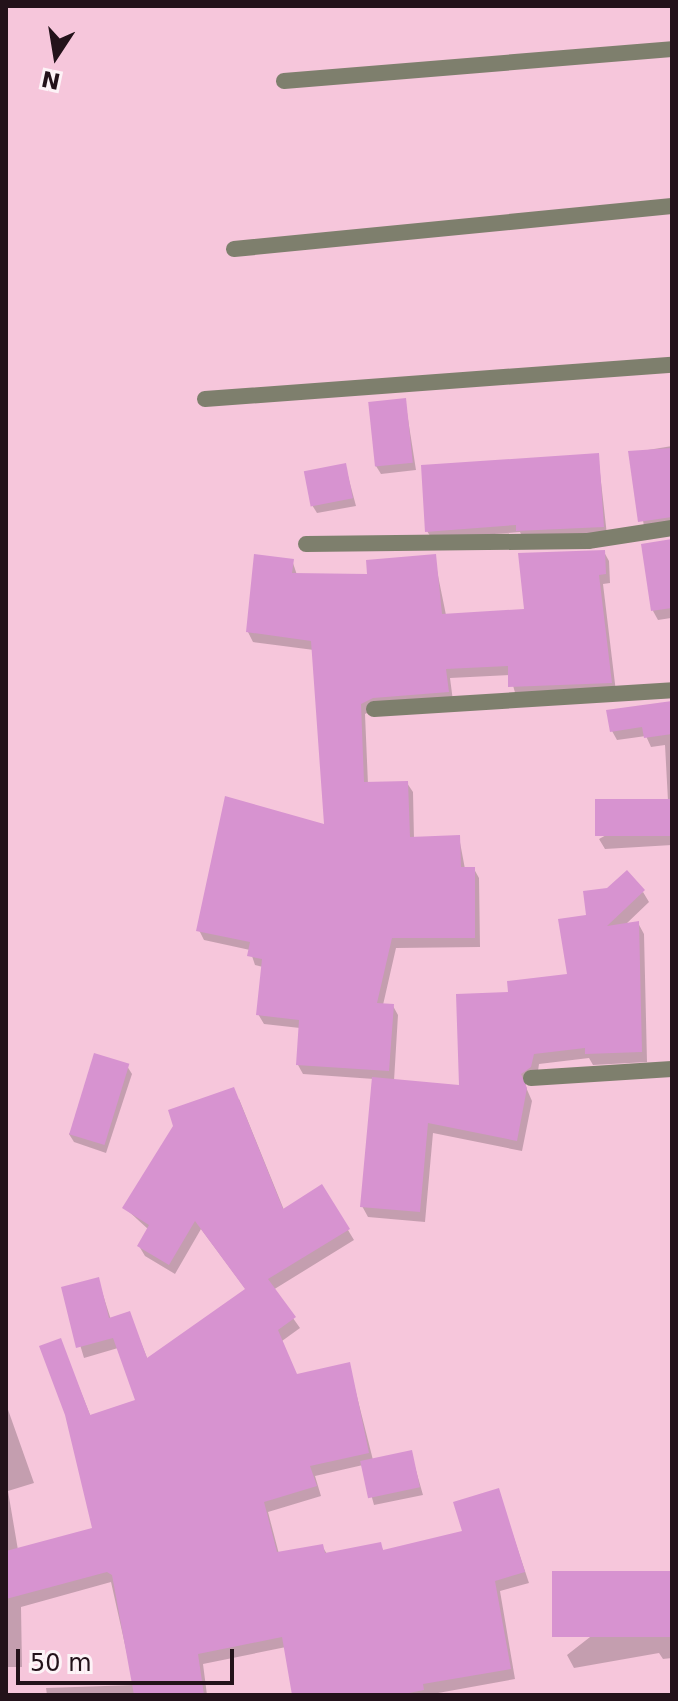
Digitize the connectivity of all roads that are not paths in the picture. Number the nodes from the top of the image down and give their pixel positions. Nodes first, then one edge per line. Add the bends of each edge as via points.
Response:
1 (672, 49) edge
2 (284, 81) dead end
3 (672, 206) edge
4 (234, 249) dead end
5 (672, 365) edge
6 (205, 399) dead end
7 (672, 528) edge
8 (306, 544) dead end
9 (672, 690) edge
10 (374, 709) dead end
11 (672, 1069) edge
12 (531, 1078) dead end

1 - 2 street
3 - 4 street
5 - 6 street
7 - 8 street via 588,541
9 - 10 street
11 - 12 street

